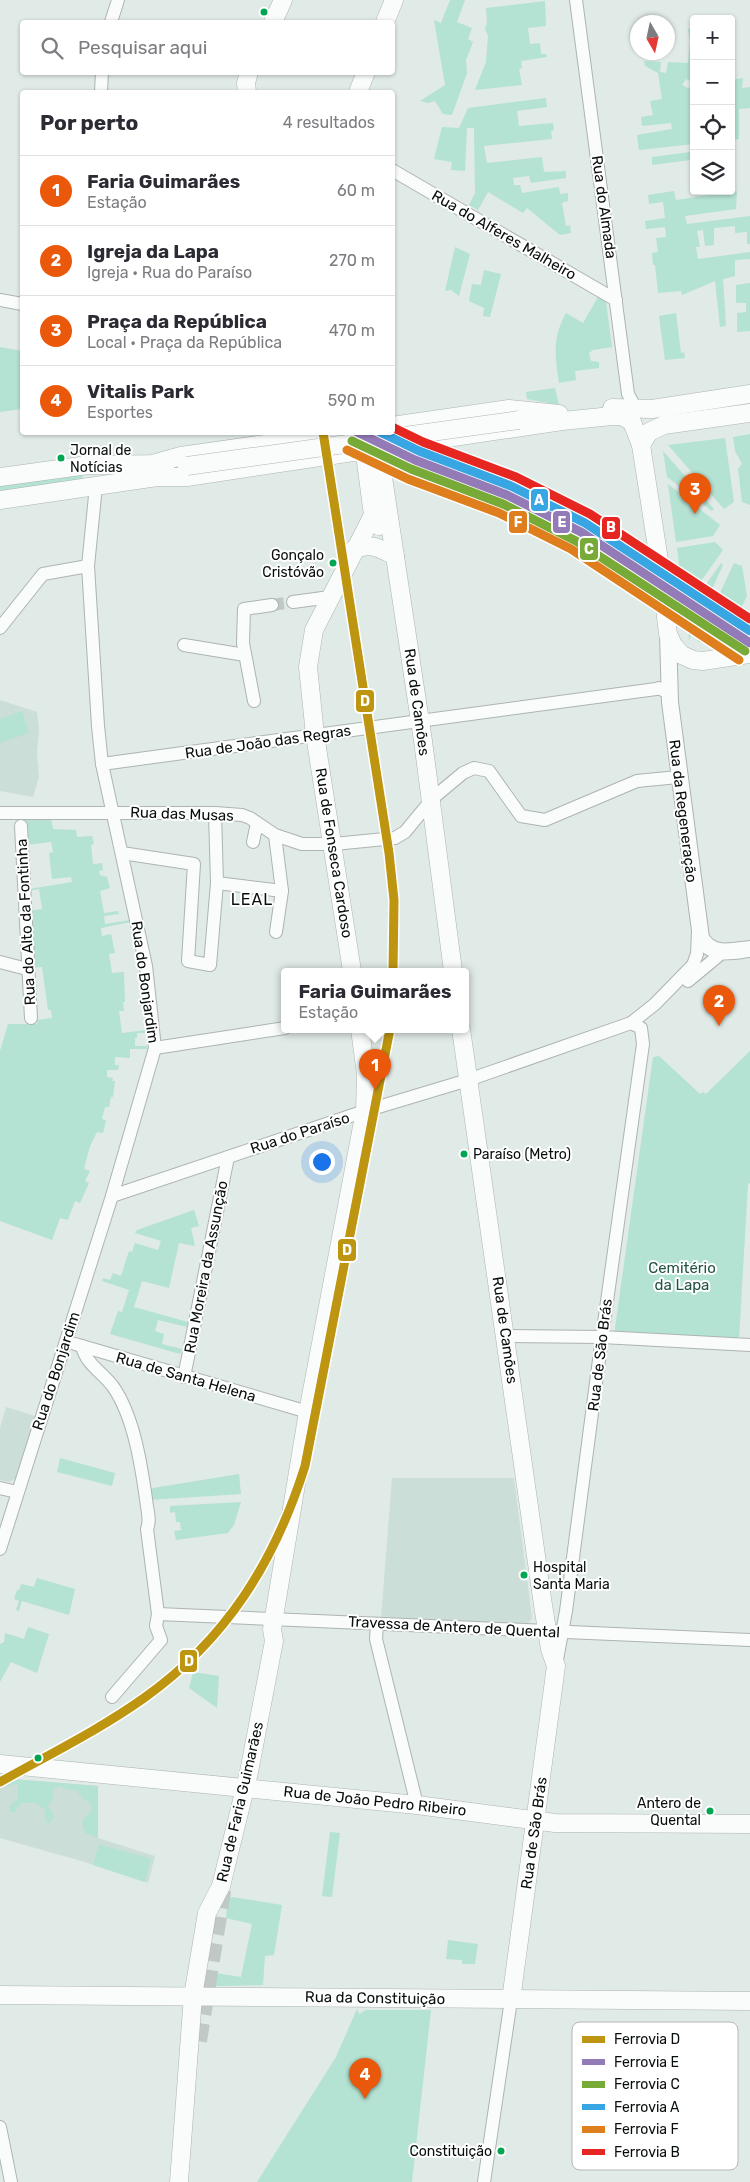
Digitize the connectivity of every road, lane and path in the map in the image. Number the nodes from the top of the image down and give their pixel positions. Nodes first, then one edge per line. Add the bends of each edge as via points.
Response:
1 (118, 0) edge
2 (283, 0) edge
3 (394, 0) edge
4 (576, 0) edge
5 (112, 20) edge
6 (274, 20) edge
7 (386, 20) edge
8 (102, 75) edge
9 (248, 75) edge
10 (365, 75) edge
11 (101, 90) edge
12 (247, 90) edge
13 (359, 90) edge
14 (395, 172) edge
15 (0, 300) edge
16 (616, 300) junction
17 (20, 304) edge
18 (750, 394) edge
19 (640, 409) junction
20 (750, 412) edge
21 (560, 418) junction
22 (423, 421) junction
23 (395, 426) edge
24 (329, 435) edge
25 (316, 437) junction
26 (425, 442) junction
27 (373, 444) edge
28 (641, 445) junction
29 (319, 457) junction
30 (157, 470) junction
31 (0, 477) edge
32 (96, 486) junction
33 (0, 500) edge
34 (373, 515) junction
35 (353, 550) junction
36 (394, 553) junction
37 (88, 566) junction
38 (330, 597) junction
39 (293, 602) tunnel mouth
40 (272, 605) tunnel mouth
41 (0, 628) edge
42 (668, 634) junction
43 (184, 645) dead end
44 (750, 654) edge
45 (245, 655) junction
46 (670, 694) junction
47 (254, 701) dead end
48 (420, 722) junction
49 (315, 735) junction
50 (102, 764) junction
51 (678, 777) junction
52 (431, 802) junction
53 (0, 813) edge
54 (112, 813) junction
55 (215, 813) junction
56 (257, 823) junction
57 (21, 826) dead end
58 (275, 835) junction
59 (253, 842) dead end
60 (334, 844) junction
61 (122, 852) junction
62 (217, 882) junction
63 (282, 891) junction
64 (698, 927) junction
65 (276, 932) dead end
66 (750, 949) edge
67 (723, 952) junction
68 (0, 962) edge
69 (352, 968) edge
70 (453, 968) edge
71 (27, 969) junction
72 (31, 1018) dead end
73 (631, 1023) junction
74 (281, 1029) edge
75 (361, 1033) edge
76 (462, 1033) edge
77 (643, 1044) junction
78 (155, 1048) junction
79 (468, 1080) junction
80 (365, 1111) junction
81 (228, 1157) junction
82 (112, 1196) junction
83 (506, 1336) junction
84 (602, 1337) junction
85 (66, 1341) junction
86 (750, 1345) edge
87 (82, 1346) junction
88 (184, 1377) junction
89 (308, 1412) junction
90 (0, 1488) edge
91 (17, 1492) junction
92 (0, 1549) edge
93 (158, 1614) junction
94 (273, 1624) junction
95 (377, 1624) junction
96 (555, 1631) junction
97 (750, 1640) edge
98 (112, 1697) dead end
99 (244, 1756) dead end
100 (0, 1764) edge
101 (245, 1787) junction
102 (417, 1804) junction
103 (536, 1821) junction
104 (750, 1824) edge
105 (0, 1995) edge
106 (193, 1996) junction
107 (511, 2000) junction
108 (750, 2001) edge
109 (198, 2042) tunnel mouth
110 (0, 2127) edge
111 (11, 2182) edge
112 (179, 2182) edge
113 (188, 2182) edge
114 (484, 2182) edge

1 - 5 street
2 - 6 main road
3 - 7 main road
4 - 16 street, Rua do Almada
8 - 11 street
9 - 12 main road
10 - 13 main road
14 - 16 street, Rua do Alferes Malheiro
15 - 17 street
16 - 19 street, Rua do Almada via 628,394
18 - 19 main road
19 - 21 main road via 615,408
20 - 28 main road via 664,425 649,432
21 - 22 main road via 533,409 509,408
21 - 26 main road
21 - 28 main road via 619,416 629,419
21 - 30 main road, bridge via 520,420
22 - 23 main road
22 - 26 main road via 414,430 415,436
24 - 25 main road
25 - 29 main road via 324,443
25 - 30 main road via 181,456
26 - 27 main road
27 - 29 main road
27 - 34 main road, Rua de Camões
27 - 36 main road, Rua de Camões
28 - 42 main road
29 - 30 main road via 187,477
30 - 31 main road via 88,465
30 - 32 main road
32 - 33 main road
32 - 37 street, Rua do Bonjardim
34 - 35 main road, Rua de Fonseca Cardoso
34 - 36 main road
35 - 36 main road via 372,545
35 - 38 main road, Rua de Fonseca Cardoso
36 - 48 main road, Rua de Camões
37 - 41 street via 43,574
37 - 50 street, Rua do Bonjardim
38 - 39 street
38 - 49 main road, Rua de Fonseca Cardoso via 314,630 309,655
40 - 45 street via 244,609
42 - 44 main road via 676,650 688,658 703,660
42 - 46 street, Rua da Regeneração
43 - 45 street
45 - 47 street
46 - 48 street, Rua de João das Regras via 659,688
46 - 51 street, Rua da Regeneração
48 - 49 street, Rua de João das Regras
48 - 52 main road, Rua de Camões
49 - 50 street, Rua de João das Regras
49 - 60 main road, Rua de Fonseca Cardoso
50 - 54 street, Rua do Bonjardim
51 - 52 street, Rua das Musas via 637,781 545,820 521,816 489,771 474,768 463,773
51 - 64 street, Rua da Regeneração
52 - 60 street, Rua das Musas via 405,832 395,838
52 - 70 main road, Rua de Camões
53 - 54 street, Rua das Musas
54 - 55 street, Rua das Musas
54 - 61 street, Rua do Bonjardim
55 - 56 street, Rua das Musas via 242,816
55 - 62 street
56 - 58 street, Rua das Musas
56 - 59 street
57 - 71 street, Rua do Alto da Fontinha
58 - 60 street, Rua das Musas via 302,844
58 - 63 street
60 - 69 main road, Rua de Fonseca Cardoso
61 - 62 street via 194,864 188,961 210,965
61 - 78 street, Rua do Bonjardim via 146,966
62 - 63 street
63 - 65 street
64 - 67 street via 704,944
64 - 73 street, Rua do Paraíso via 693,965 662,998
66 - 67 street
67 - 77 street via 656,1010 649,1021
68 - 71 street
71 - 72 street, Rua do Alto da Fontinha
73 - 77 street via 641,1028
73 - 79 street, Rua do Paraíso
74 - 78 street
75 - 80 main road via 366,1074
76 - 79 main road, Rua de Camões
77 - 84 street, Rua de São Brás
78 - 82 street, Rua do Bonjardim
79 - 80 street, Rua do Paraíso
79 - 83 main road, Rua de Camões
80 - 81 street, Rua do Paraíso
80 - 89 main road, Rua de Faria Guimarães
81 - 82 street, Rua do Paraíso
81 - 88 street, Rua Moreira da Assunção
82 - 85 street, Rua do Bonjardim
83 - 84 street
83 - 96 main road, Rua de Camões
84 - 86 street
84 - 96 street, Rua de São Brás
85 - 87 street, Rua de Santa Helena
85 - 91 street, Rua do Bonjardim
87 - 88 street, Rua de Santa Helena
87 - 93 street via 88,1361 113,1386 128,1417 145,1483 150,1522 147,1529
88 - 89 street, Rua de Santa Helena
89 - 94 main road, Rua de Faria Guimarães
90 - 91 street
91 - 92 street, Rua do Bonjardim
93 - 94 street, Travessa de Antero de Quental
93 - 98 street via 156,1626 161,1640
94 - 95 street, Travessa de Antero de Quental
94 - 99 main road, Rua de Faria Guimarães via 266,1638
94 - 101 main road, Rua de Faria Guimarães via 274,1641
95 - 96 street, Travessa de Antero de Quental
95 - 102 street via 376,1639
96 - 97 street, Travessa de Antero de Quental
96 - 103 main road, Rua de São Brás via 556,1666
100 - 101 main road, Rua de João Pedro Ribeiro
101 - 102 main road, Rua de João Pedro Ribeiro
101 - 106 main road, Rua de Faria Guimarães via 221,1886 207,1913
102 - 103 main road, Rua de João Pedro Ribeiro
103 - 104 main road, Rua de João Pedro Ribeiro
103 - 107 main road, Rua de São Brás
105 - 106 main road, Rua da Constituição
106 - 107 main road, Rua da Constituição
106 - 112 main road, Rua de Faria Guimarães
107 - 108 main road, Rua da Constituição
107 - 114 street
109 - 113 main road
110 - 111 street

